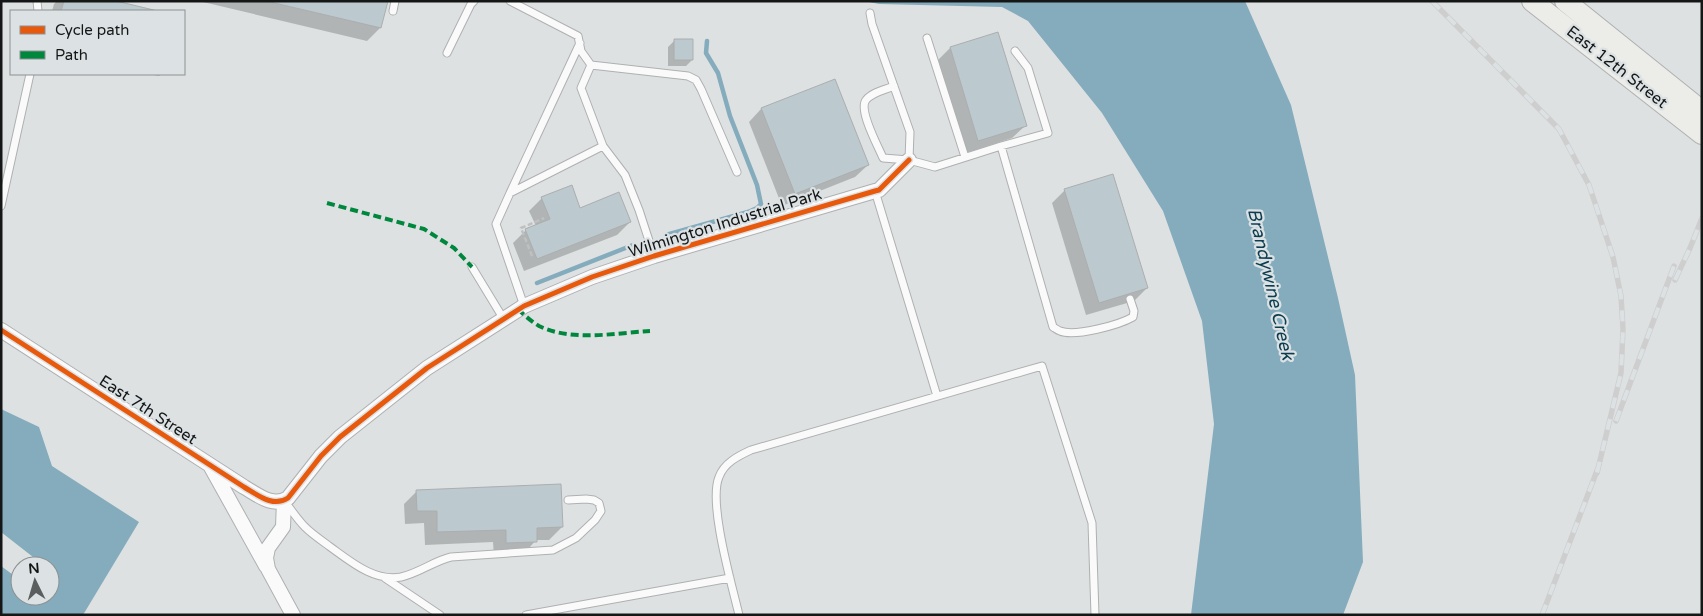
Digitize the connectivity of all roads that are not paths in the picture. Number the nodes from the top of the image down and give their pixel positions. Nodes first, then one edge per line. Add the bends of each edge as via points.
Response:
1 (395, 1) edge
2 (510, 1) edge
3 (1532, 1) edge
4 (1565, 1) edge
5 (470, 2) edge
6 (393, 11) dead end
7 (870, 13) dead end
8 (927, 38) dead end
9 (580, 43) junction
10 (1015, 50) dead end
11 (447, 53) dead end
12 (591, 66) junction
13 (30, 75) edge
14 (1654, 85) junction
15 (894, 86) junction
16 (1702, 111) edge
17 (1702, 134) edge
18 (603, 146) junction
19 (1001, 146) junction
20 (965, 157) junction
21 (909, 160) junction
22 (737, 172) dead end
23 (875, 191) junction
24 (510, 193) junction
25 (1, 206) edge
26 (654, 256) junction
27 (472, 267) dead end
28 (1130, 299) dead end
29 (524, 306) junction
30 (503, 318) junction
31 (1, 330) edge
32 (937, 396) junction
33 (209, 464) junction
34 (568, 500) dead end
35 (284, 501) junction
36 (268, 568) junction
37 (384, 578) junction
38 (730, 578) junction
39 (292, 615) edge
40 (440, 615) edge
41 (526, 615) edge
42 (739, 615) edge
43 (1094, 615) edge

1 - 6 lane
2 - 9 lane via 578,36
3 - 14 main road, East 12th Street
4 - 14 main road, East 12th Street
5 - 11 lane
7 - 15 lane
8 - 20 lane
9 - 12 lane via 581,51
9 - 24 lane
10 - 19 lane via 1028,68 1048,133
12 - 18 lane via 581,88
12 - 22 lane via 688,76 696,80
13 - 25 lane
14 - 16 main road, East 12th Street
14 - 17 main road, East 12th Street
15 - 21 lane via 910,132
15 - 21 lane via 871,96 864,102 863,109 883,158
18 - 24 lane
18 - 26 lane via 625,175
19 - 20 lane
19 - 28 lane via 1053,327 1060,331 1078,332 1124,322 1133,317
20 - 21 lane via 936,168
21 - 23 street, Wilmington Industrial Park
23 - 26 street, Wilmington Industrial Park
23 - 32 lane
24 - 29 lane via 496,224
26 - 29 street, Wilmington Industrial Park
27 - 30 lane
29 - 30 street, Wilmington Industrial Park
30 - 35 street, Wilmington Industrial Park via 428,368 340,437
31 - 33 street, East 7th Street
32 - 38 lane via 751,450 734,458 725,466 716,490 718,522
32 - 43 lane via 1042,366 1092,523
33 - 35 street, East 7th Street via 269,501
33 - 36 street, East 7th Street
34 - 37 lane via 594,500 599,503 601,511 584,531 553,550 451,557 413,573
35 - 36 street via 283,528 268,548
35 - 37 lane via 310,532 354,564
36 - 39 street, East 7th Street
37 - 40 lane
38 - 41 lane
38 - 42 lane

